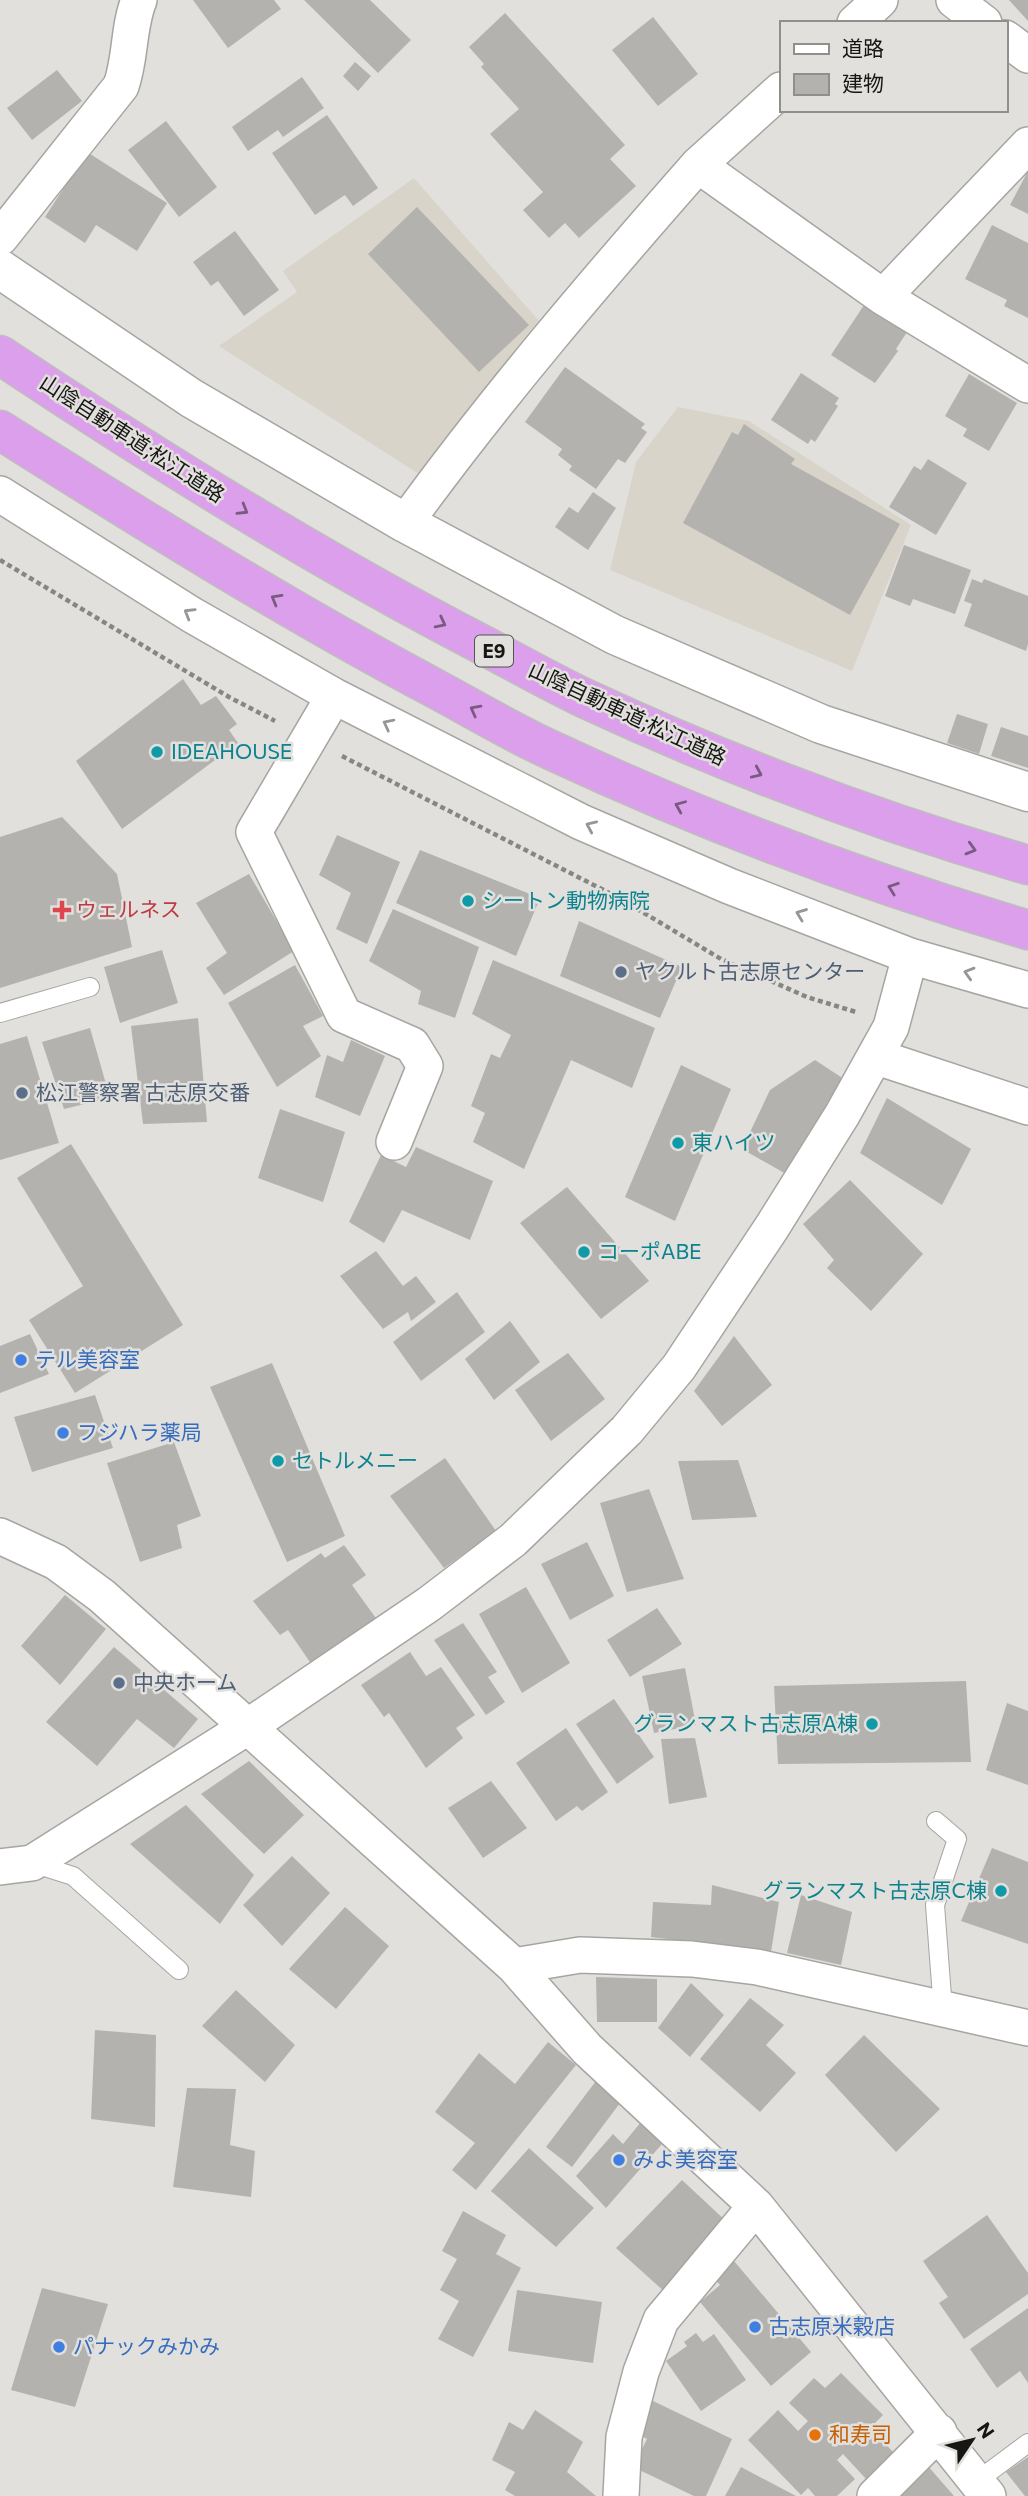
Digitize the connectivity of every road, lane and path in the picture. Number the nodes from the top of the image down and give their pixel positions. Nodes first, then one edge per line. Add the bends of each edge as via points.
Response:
1 (139, 0) edge
2 (880, 0) edge
3 (954, 0) edge
4 (857, 21) edge
5 (982, 21) edge
6 (1007, 39) edge
7 (1028, 55) edge
8 (780, 91) edge
9 (1028, 145) edge
10 (698, 165) junction
11 (0, 238) edge
12 (0, 269) edge
13 (883, 297) junction
14 (0, 355) edge
15 (1028, 385) edge
16 (0, 430) edge
17 (0, 494) edge
18 (405, 523) junction
19 (0, 560) edge
20 (334, 696) junction
21 (277, 722) dead end
22 (337, 754) dead end
23 (1028, 792) edge
24 (1028, 865) edge
25 (1028, 930) edge
26 (910, 956) junction
27 (90, 987) dead end
28 (1028, 990) edge
29 (0, 1013) edge
30 (860, 1013) dead end
31 (877, 1057) junction
32 (1028, 1107) edge
33 (394, 1142) dead end
34 (0, 1536) edge
35 (249, 1726) junction
36 (936, 1821) dead end
37 (16, 1865) edge
38 (514, 1966) junction
39 (179, 1970) dead end
40 (943, 2010) junction
41 (1028, 2028) edge
42 (756, 2206) junction
43 (939, 2432) junction
44 (1028, 2443) edge
45 (983, 2488) edge
46 (621, 2496) edge
47 (875, 2496) edge

1 - 11 street via 121,86
2 - 4 street
3 - 5 street
6 - 7 street
8 - 10 street
9 - 13 street
10 - 13 street
10 - 18 street via 561,325
12 - 18 street via 191,398
13 - 15 street
14 -> 24 highway, 山陰自動車道;松江道路 / E9 via 193,481 391,598 583,697 773,780
25 -> 16 highway via 932,902 749,836 552,751 351,643 171,538
20 -> 17 street via 192,615
18 - 23 street via 627,640 821,724
19 - 21 path
26 -> 20 street via 729,887 581,822
20 - 33 street via 254,832 344,1015 412,1045 425,1066
22 - 30 path via 619,898 721,959 807,997
28 -> 26 street
26 - 31 street via 891,1027
27 - 29 lane
31 - 32 street
31 - 35 street via 722,1303 627,1430 513,1540 429,1604
34 - 35 street via 56,1562 103,1596
35 - 37 street
35 - 38 street
36 - 40 lane via 957,1839 935,1905
37 - 39 lane via 73,1876
38 - 40 street via 580,1955 692,1959 757,1968
38 - 42 street via 587,2049
40 - 41 street
42 - 43 street
42 - 46 street via 661,2320 624,2437
43 - 45 street
43 - 47 street
44 - 45 lane

